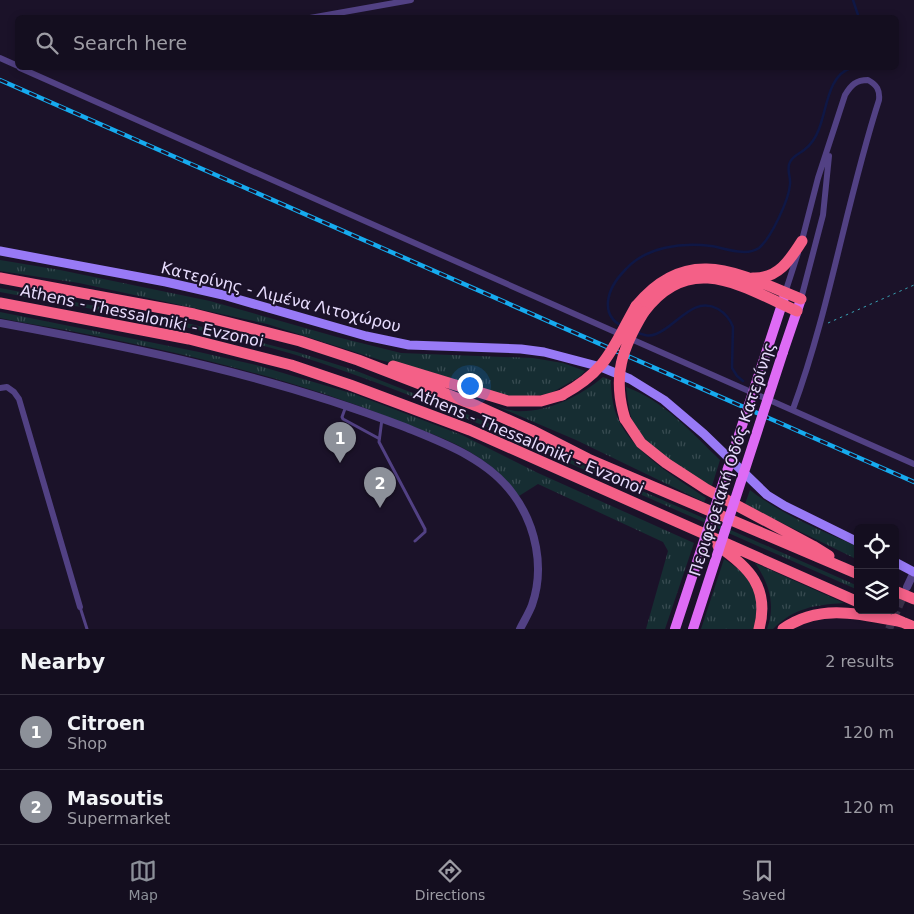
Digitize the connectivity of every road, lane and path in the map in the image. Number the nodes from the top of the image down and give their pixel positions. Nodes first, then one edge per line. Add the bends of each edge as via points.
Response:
1 (411, 0) edge
2 (327, 15) edge
3 (0, 58) edge
4 (15, 61) edge
5 (8, 62) junction
6 (15, 65) edge
7 (26, 70) edge
8 (832, 137) junction
9 (802, 241) junction
10 (0, 252) edge
11 (742, 276) junction
12 (0, 278) edge
13 (914, 285) edge
14 (785, 293) junction
15 (801, 299) junction
16 (0, 303) edge
17 (782, 304) junction
18 (640, 309) junction
19 (797, 311) junction
20 (0, 323) edge
21 (820, 324) junction
22 (358, 360) junction
23 (0, 388) edge
24 (346, 406) junction
25 (793, 409) junction
26 (382, 418) junction
27 (378, 438) junction
28 (914, 464) edge
29 (690, 528) junction
30 (854, 540) edge
31 (415, 541) dead end
32 (899, 564) edge
33 (853, 572) edge
34 (914, 572) edge
35 (907, 587) tunnel mouth
36 (899, 593) edge
37 (914, 599) edge
38 (854, 600) edge
39 (80, 607) joint
40 (884, 614) edge
41 (902, 622) junction
42 (914, 627) edge
43 (87, 629) edge
44 (520, 629) edge
45 (675, 629) edge
46 (693, 629) edge
47 (759, 629) edge
48 (782, 629) edge

1 - 2 street
3 - 5 street
4 - 5 street
5 - 6 street
7 - 25 street via 458,264
8 - 9 street, Περιφερειακή Οδός Κατερίνης
8 - 15 street via 823,215
8 - 21 street via 850,87 862,80 877,86 879,100
9 - 11 highway via 788,262 770,276
9 - 14 street, Περιφερειακή Οδός Κατερίνης
10 - 30 main road, Κατερίνης - Λιμένα Λιτοχώρου via 166,282 409,345 521,349 601,367 630,379 664,400 767,495
11 - 14 highway
11 - 18 highway via 696,268 679,272 656,285
12 - 22 highway, Athens - Thessaloniki - Evzonoi via 194,314
13 - 21 path via 835,321
14 - 15 highway
14 - 17 main road, Περιφερειακή Οδός Κατερίνης
15 - 19 main road, Περιφερειακή Οδός Κατερίνης
16 - 29 highway, Athens - Thessaloniki - Evzonoi via 189,339 299,368 470,430
17 - 18 highway via 724,280 697,277 671,286
17 - 19 highway
17 - 45 main road, Περιφερειακή Οδός Κατερίνης, bridge
18 - 22 highway, bridge via 589,379 562,395 541,401 508,401 387,364
18 - 33 highway, bridge via 620,365 619,392 625,419 641,443 706,490 813,546
19 - 46 main road, Περιφερειακή Οδός Κατερίνης, bridge
20 - 24 street via 182,360
21 - 25 street
22 - 33 highway, Athens - Thessaloniki - Evzonoi via 478,406 612,469
23 - 39 street via 7,387 19,399
24 - 26 street
24 - 27 lane via 343,419
25 - 28 street
26 - 27 lane
26 - 44 street via 478,462 513,493 533,533 538,564 532,605
27 - 31 lane via 425,529
29 - 38 highway, Athens - Thessaloniki - Evzonoi
29 - 47 highway via 729,553 749,571 762,604
32 - 34 main road
34 - 35 street
36 - 37 highway
39 - 43 lane
40 - 41 highway
41 - 42 highway
41 - 48 highway via 858,613 825,612

